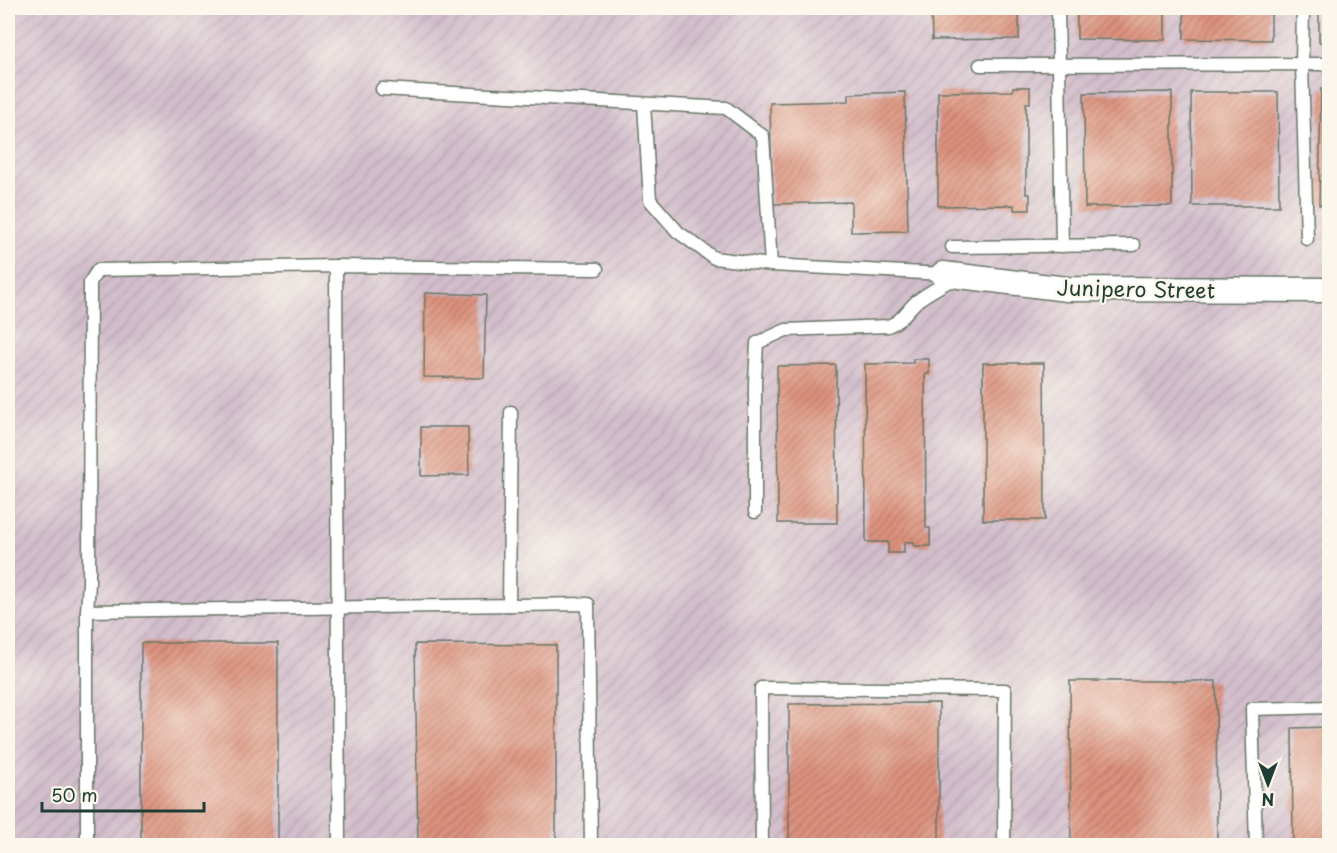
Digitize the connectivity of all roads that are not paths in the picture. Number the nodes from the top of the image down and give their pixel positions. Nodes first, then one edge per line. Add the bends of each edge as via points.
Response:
1 (1058, 8) edge
2 (1303, 8) edge
3 (1302, 64) junction
4 (1329, 64) edge
5 (980, 65) dead end
6 (1058, 65) junction
7 (382, 89) dead end
8 (644, 104) junction
9 (1307, 239) dead end
10 (1134, 245) dead end
11 (1062, 246) junction
12 (952, 247) dead end
13 (771, 265) junction
14 (336, 266) junction
15 (597, 268) dead end
16 (952, 274) junction
17 (1329, 290) edge
18 (511, 412) dead end
19 (755, 512) dead end
20 (509, 605) junction
21 (337, 607) junction
22 (87, 610) junction
23 (1329, 708) edge
24 (87, 846) edge
25 (339, 846) edge
26 (591, 846) edge
27 (762, 846) edge
28 (1004, 846) edge
29 (1256, 846) edge

1 - 6 lane
2 - 3 lane
3 - 4 lane
3 - 6 lane
3 - 9 lane
5 - 6 lane
6 - 11 lane
7 - 8 lane
8 - 13 lane via 650,200 678,232 714,258
8 - 13 lane via 726,108 763,136
10 - 11 lane
11 - 12 lane
13 - 16 lane
14 - 15 lane
14 - 21 lane
14 - 22 lane via 98,270 90,282
16 - 17 street, Junipero Street via 1067,289
16 - 19 lane via 914,304 899,322 888,326 786,330 757,343
18 - 20 lane
20 - 21 lane
20 - 26 lane via 588,604
21 - 22 lane
21 - 25 lane
22 - 24 lane
23 - 29 lane via 1252,709
27 - 28 lane via 761,688 1005,690

